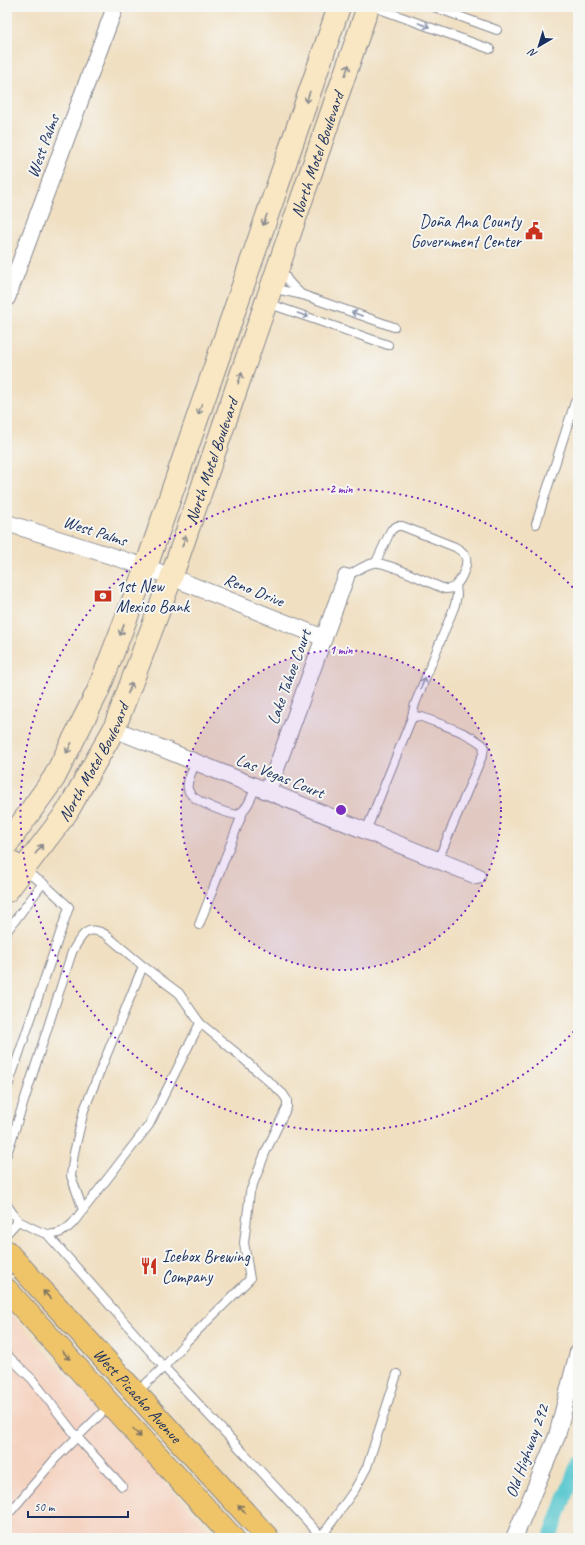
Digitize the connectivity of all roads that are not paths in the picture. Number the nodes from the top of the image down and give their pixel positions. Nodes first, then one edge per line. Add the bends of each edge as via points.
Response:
1 (115, 7) edge
2 (339, 7) edge
3 (368, 7) edge
4 (374, 7) edge
5 (434, 7) edge
6 (497, 30) dead end
7 (490, 49) dead end
8 (281, 260) junction
9 (243, 285) junction
10 (269, 295) junction
11 (303, 295) junction
12 (7, 298) edge
13 (394, 327) dead end
14 (388, 345) dead end
15 (578, 403) edge
16 (7, 523) edge
17 (536, 524) dead end
18 (376, 562) junction
19 (146, 568) junction
20 (346, 577) joint
21 (171, 578) junction
22 (456, 586) junction
23 (324, 638) junction
24 (411, 720) junction
25 (114, 729) junction
26 (196, 762) junction
27 (262, 789) junction
28 (243, 812) junction
29 (366, 831) junction
30 (7, 844) edge
31 (438, 860) junction
32 (15, 866) edge
33 (477, 876) dead end
34 (43, 883) junction
35 (7, 891) edge
36 (199, 925) dead end
37 (7, 931) edge
38 (143, 966) junction
39 (200, 1023) junction
40 (7, 1089) edge
41 (7, 1154) edge
42 (7, 1205) edge
43 (83, 1210) junction
44 (18, 1221) junction
45 (7, 1233) edge
46 (48, 1235) junction
47 (7, 1252) edge
48 (7, 1290) edge
49 (578, 1352) edge
50 (7, 1355) edge
51 (164, 1367) junction
52 (397, 1374) dead end
53 (136, 1393) junction
54 (110, 1405) junction
55 (77, 1437) junction
56 (122, 1486) dead end
57 (7, 1513) edge
58 (578, 1534) edge
59 (320, 1537) edge
60 (233, 1538) edge
61 (268, 1538) edge
62 (514, 1538) edge
63 (577, 1538) edge

1 - 12 street, West Palms
2 -> 9 main road, North Motel Boulevard
8 -> 3 main road, North Motel Boulevard
4 -> 7 lane
5 - 6 lane
8 - 10 main road, North Motel Boulevard
8 - 11 lane via 283,272 289,282
9 - 10 main road
9 -> 19 main road, North Motel Boulevard
10 - 11 lane
10 -> 14 lane
21 -> 10 main road, North Motel Boulevard
13 -> 11 lane
15 - 17 lane via 575,402
16 - 19 street, West Palms
18 - 20 lane
18 - 22 lane via 445,589
18 - 22 lane via 391,530 402,526 462,551 467,562
19 - 21 street, West Palms
19 -> 30 main road, North Motel Boulevard via 98,691 54,778
20 - 23 street, Lake Tahoe Court
21 - 23 street, Reno Drive
25 -> 21 main road, North Motel Boulevard
24 -> 22 lane via 455,605
23 - 27 street, Lake Tahoe Court
24 - 29 lane
24 - 31 lane via 415,716 422,717 478,740 484,746 483,754
25 - 26 street, Las Vegas Court
32 -> 25 main road, North Motel Boulevard via 67,812
26 - 27 street, Las Vegas Court
26 - 28 lane via 188,784 190,795 230,814 237,815
27 - 28 lane
27 - 29 street, Las Vegas Court
28 - 36 lane
29 - 31 street, Las Vegas Court
31 - 33 street, Las Vegas Court
32 - 34 lane
32 - 35 main road, North Motel Boulevard
34 - 37 lane
34 - 40 lane via 69,907
38 - 39 lane via 179,993
38 - 41 lane via 98,931 85,932 78,941 72,952
38 - 43 lane via 84,1110 71,1176
39 - 43 lane via 149,1124
39 - 51 lane via 283,1094 287,1100 287,1107 250,1192 244,1243 250,1279
42 - 44 lane
43 - 46 lane via 67,1229 55,1235
44 - 45 lane
44 - 46 lane
46 - 51 lane
53 -> 47 main road, West Picacho Avenue
48 -> 54 main road, West Picacho Avenue
49 - 62 street, Old Highway 292 via 557,1436
50 - 55 lane via 32,1379
51 - 53 lane
51 - 59 lane
52 - 59 lane via 367,1467 355,1490
53 - 54 main road
61 -> 53 main road, West Picacho Avenue
54 - 55 lane
54 -> 60 main road, West Picacho Avenue
55 - 56 lane
55 - 57 lane
58 - 63 lane

